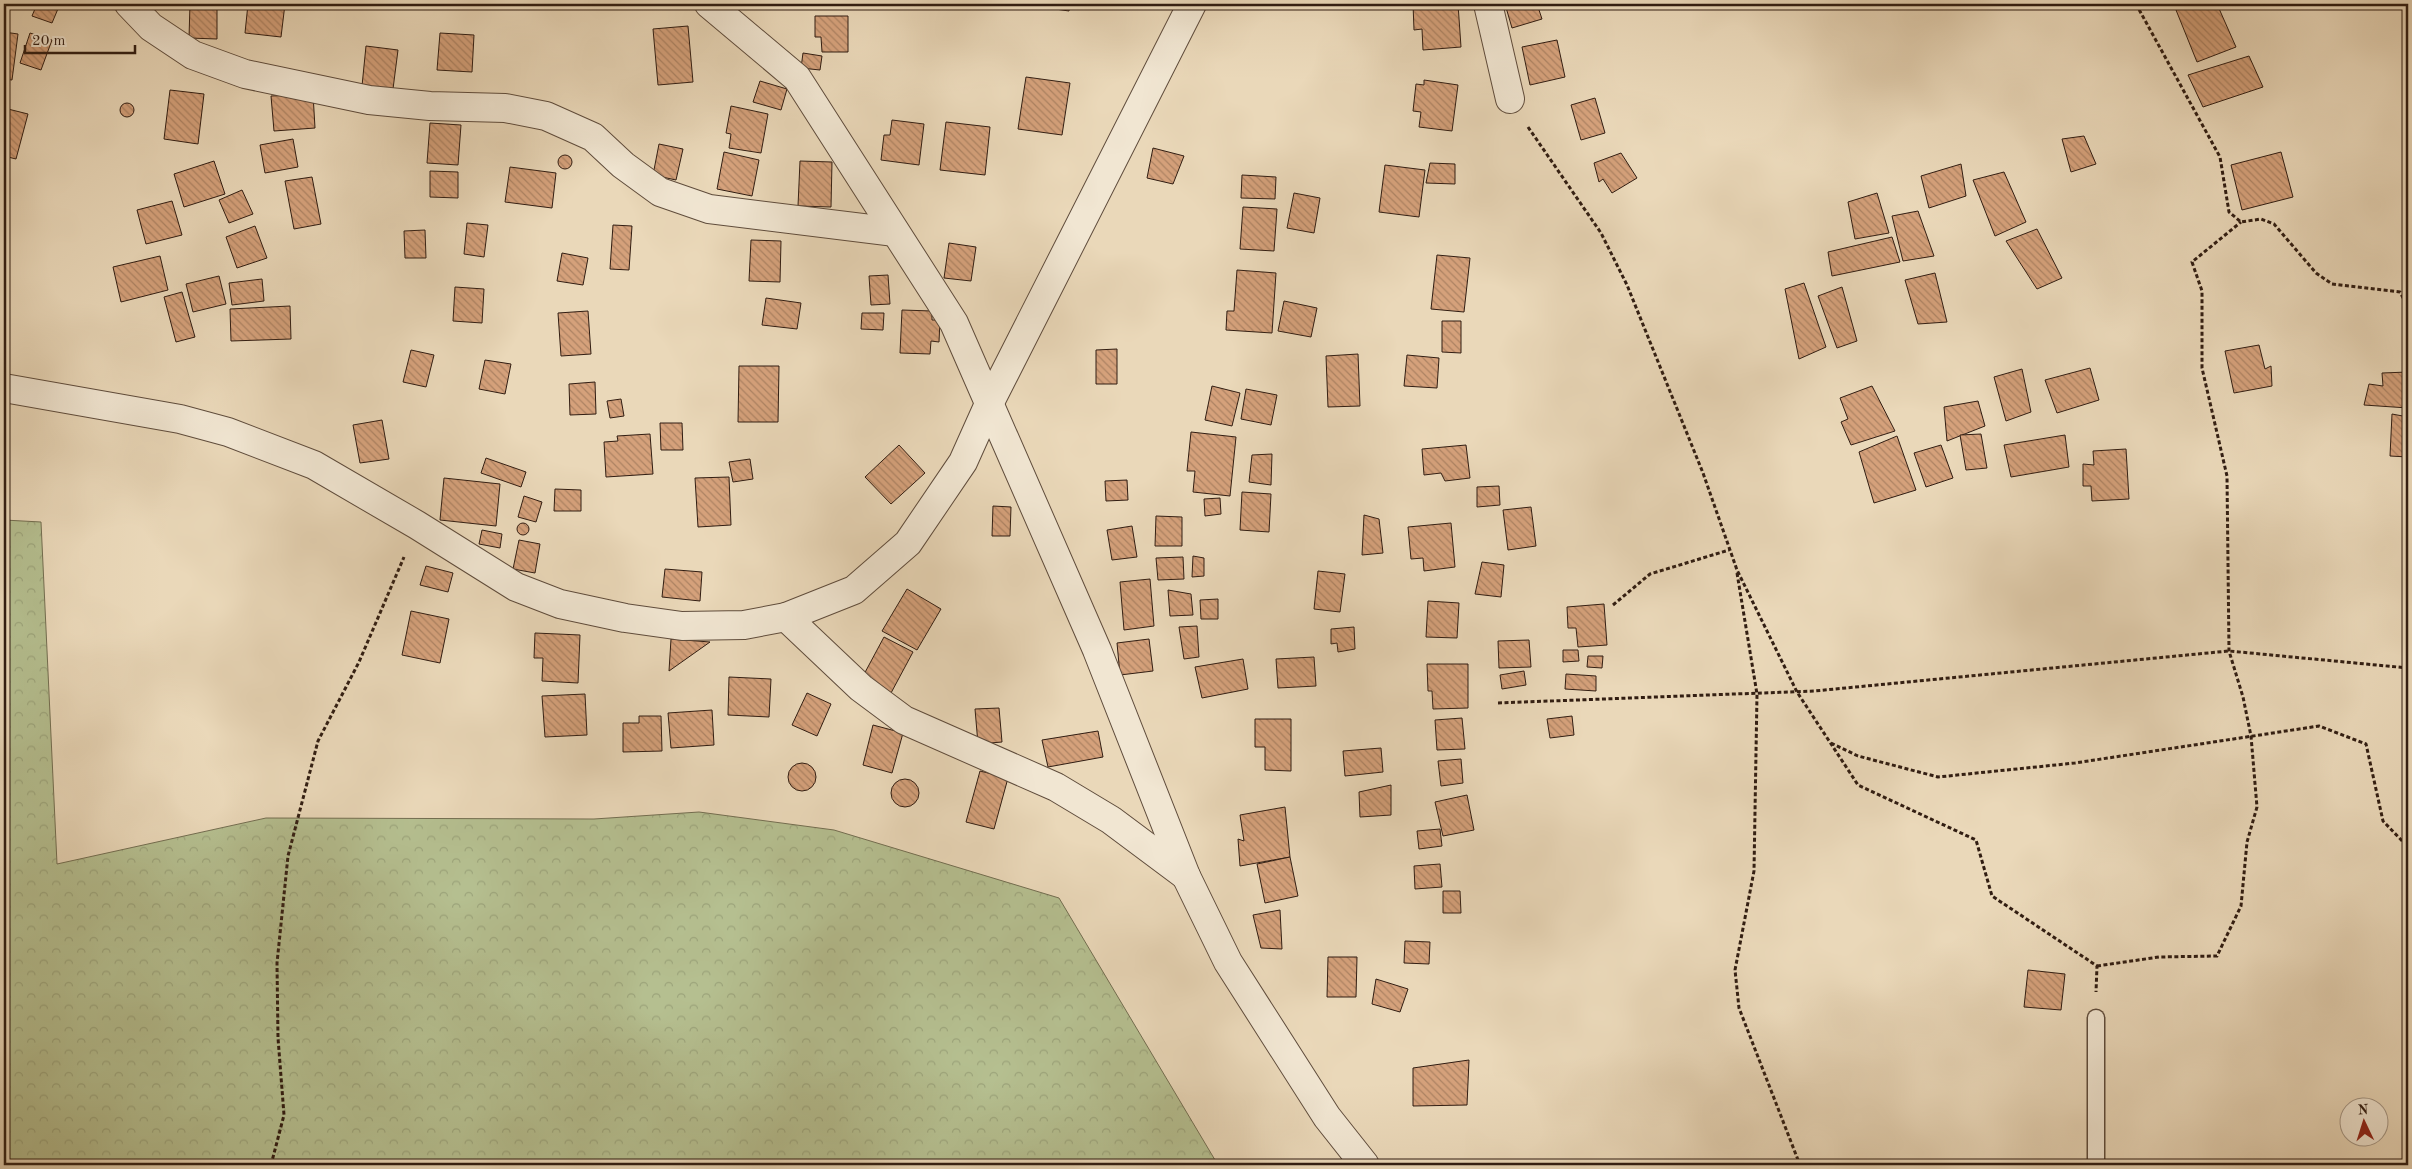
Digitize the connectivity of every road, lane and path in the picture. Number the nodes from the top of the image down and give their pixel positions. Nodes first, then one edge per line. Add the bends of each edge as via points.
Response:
1 (129, 4) edge
2 (709, 4) edge
3 (1192, 4) edge
4 (1488, 4) edge
5 (2136, 4) edge
6 (1510, 99) joint
7 (2241, 222) junction
8 (895, 232) junction
9 (2408, 307) edge
10 (4, 388) edge
11 (989, 404) junction
12 (417, 525) junction
13 (1729, 550) junction
14 (1736, 570) junction
15 (1613, 605) dead end
16 (786, 617) junction
17 (2229, 652) junction
18 (2408, 668) edge
19 (1797, 692) junction
20 (1757, 694) junction
21 (1498, 703) dead end
22 (2251, 736) junction
23 (1830, 743) junction
24 (2408, 847) edge
25 (1186, 876) junction
26 (2097, 966) junction
27 (2096, 1018) joint
28 (271, 1165) edge
29 (1365, 1165) edge
30 (1800, 1165) edge
31 (2096, 1165) edge

1 - 8 street via 151,28 193,56 245,74 369,100 506,108 546,116 593,137 623,165 660,192 709,209
2 - 8 street via 797,78
3 - 11 street
4 - 6 street
5 - 7 path via 2220,157 2229,212
6 - 13 path via 1601,233 1627,285 1703,473
7 - 9 path via 2261,219 2274,224 2316,273 2332,284 2400,292
7 - 17 path via 2192,262 2202,290 2202,368 2227,476
8 - 11 street via 954,323
10 - 12 street via 180,419 228,432 314,465
11 - 16 street via 963,462 908,543 854,590
11 - 25 street via 1097,650
12 - 16 street via 516,587 560,604 682,626 744,625
12 - 28 path via 359,662 318,741 288,856 277,963 284,1115
13 - 14 path
13 - 15 path via 1650,574
14 - 19 path
14 - 20 path
16 - 25 street via 861,688 904,720 1056,788 1111,820
17 - 18 path
17 - 19 path
17 - 22 path
19 - 20 path
19 - 23 path
20 - 21 path
20 - 30 path via 1754,871 1736,970 1738,999
22 - 23 path via 2075,763 1938,777 1858,756
22 - 24 path via 2319,726 2366,744 2383,822
22 - 26 path via 2257,807 2247,842 2241,906 2217,956 2159,957
23 - 26 path via 1858,785 1976,840 1992,896
25 - 29 street via 1228,962 1327,1117
26 - 27 path
27 - 31 lane

